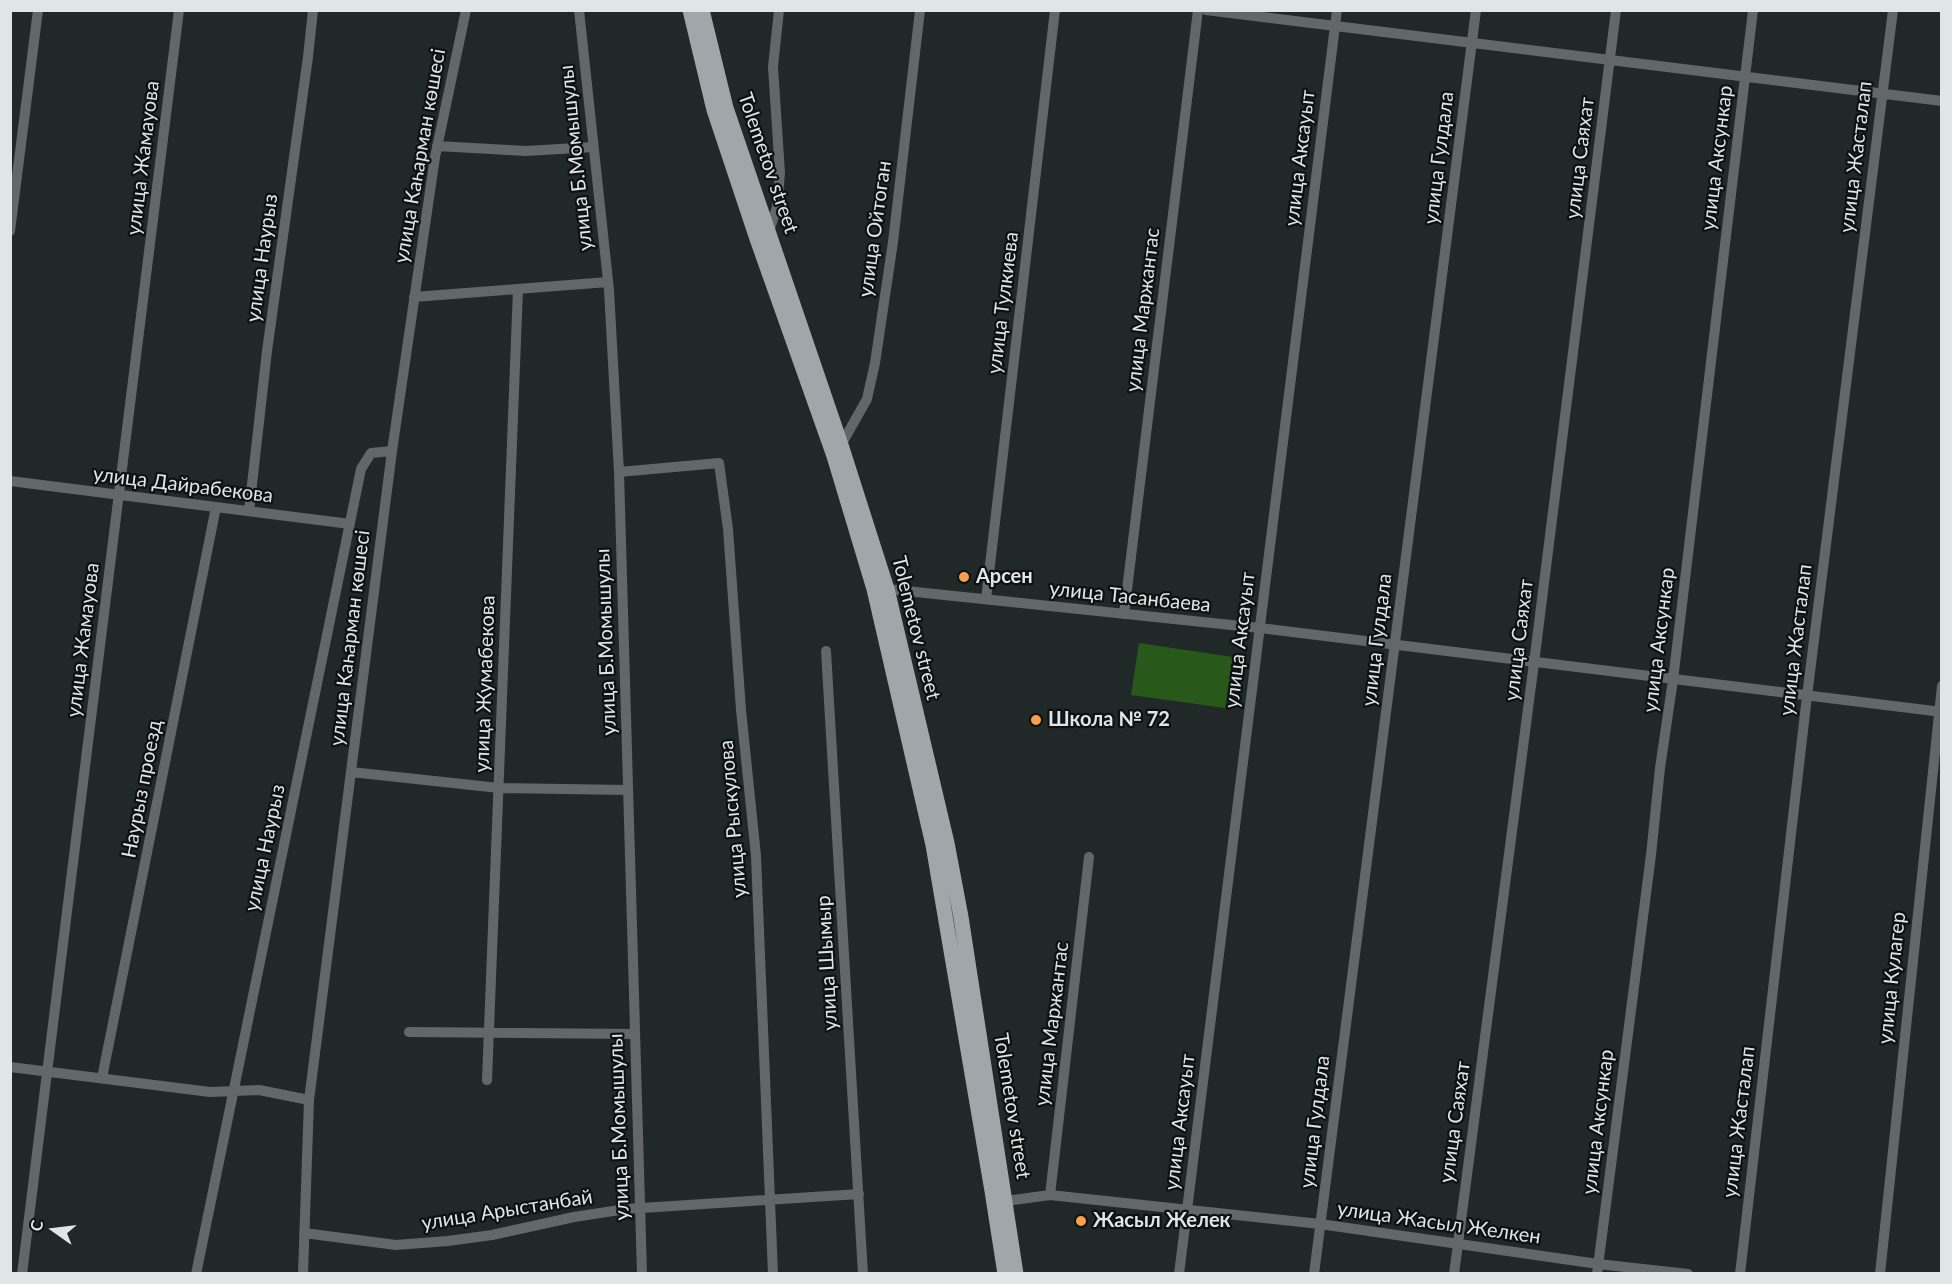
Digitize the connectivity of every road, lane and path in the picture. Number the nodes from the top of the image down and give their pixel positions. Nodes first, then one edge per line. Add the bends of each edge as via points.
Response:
1 (38, 10) edge
2 (179, 10) edge
3 (313, 10) edge
4 (466, 10) edge
5 (579, 10) edge
6 (690, 10) edge
7 (702, 10) edge
8 (779, 10) edge
9 (920, 10) edge
10 (1055, 10) edge
11 (1198, 10) edge
12 (1206, 10) edge
13 (1337, 10) edge
14 (1476, 10) edge
15 (1616, 10) edge
16 (1753, 10) edge
17 (1893, 10) edge
18 (1335, 26) junction
19 (1472, 42) junction
20 (1610, 59) junction
21 (1744, 77) junction
22 (1882, 94) junction
23 (1941, 101) edge
24 (437, 146) junction
25 (593, 147) junction
26 (10, 231) edge
27 (763, 236) junction
28 (608, 282) junction
29 (518, 289) junction
30 (414, 297) junction
31 (841, 445) junction
32 (392, 451) junction
33 (619, 472) junction
34 (10, 481) edge
35 (119, 495) junction
36 (216, 507) junction
37 (249, 511) junction
38 (350, 525) junction
39 (887, 590) junction
40 (986, 599) junction
41 (1124, 614) junction
42 (1260, 628) junction
43 (1395, 646) junction
44 (826, 651) dead end
45 (1534, 663) junction
46 (1673, 680) junction
47 (1941, 686) edge
48 (1808, 696) junction
49 (1940, 712) edge
50 (351, 772) junction
51 (500, 788) junction
52 (628, 790) junction
53 (1089, 857) dead end
54 (409, 1032) dead end
55 (489, 1032) junction
56 (635, 1034) junction
57 (10, 1067) edge
58 (47, 1072) junction
59 (102, 1078) junction
60 (487, 1080) dead end
61 (232, 1092) junction
62 (309, 1100) junction
63 (859, 1194) junction
64 (1050, 1196) junction
65 (771, 1199) junction
66 (1006, 1201) junction
67 (640, 1209) junction
68 (1187, 1211) junction
69 (1320, 1224) junction
70 (304, 1233) junction
71 (1457, 1245) junction
72 (1597, 1269) edge
73 (22, 1274) edge
74 (196, 1274) edge
75 (303, 1274) edge
76 (642, 1274) edge
77 (773, 1274) edge
78 (863, 1274) edge
79 (1005, 1274) edge
80 (1016, 1274) edge
81 (1179, 1274) edge
82 (1314, 1274) edge
83 (1454, 1274) edge
84 (1689, 1274) edge
85 (1740, 1274) edge
86 (1880, 1274) edge

1 - 26 street
2 - 35 street, улица Жамауова
3 - 37 street, улица Наурыз
4 - 24 street, улица Каһарман көшесі
5 - 25 street, улица Б.Момышулы
6 - 27 main road, Tolemetov street via 714,110
7 - 27 main road, Tolemetov street
8 - 27 street via 772,67 780,173 777,207
9 - 31 street, улица Ойтоган via 876,363 867,399
10 - 40 street, улица Тулкиева
11 - 41 street, улица Маржантас
12 - 18 street
13 - 18 street, улица Аксауыт
14 - 19 street, улица Гулдала
15 - 20 street, улица Саяхат
16 - 21 street, улица Аксункар
17 - 22 street, улица Жасталап
18 - 19 street
18 - 42 street, улица Аксауыт
19 - 20 street
19 - 43 street, улица Гулдала
20 - 21 street
20 - 45 street, улица Саяхат
21 - 22 street
21 - 46 street, улица Аксункар
22 - 23 street
22 - 48 street, улица Жасталап
24 - 25 street via 526,151
24 - 30 street, улица Каһарман көшесі
25 - 28 street, улица Б.Момышулы
27 - 31 main road, Tolemetov street
27 - 79 main road, Tolemetov street via 874,589 933,845
28 - 29 street
28 - 33 street, улица Б.Момышулы
29 - 30 street
29 - 51 street, улица Жумабекова
30 - 32 street, улица Каһарман көшесі
31 - 39 main road, Tolemetov street
32 - 38 street, улица Наурыз via 371,453 361,469
32 - 50 street, улица Каһарман көшесі
33 - 52 street, улица Б.Момышулы
33 - 65 street, улица Рыскулова via 719,463 756,856
34 - 35 street, улица Дайрабекова
35 - 36 street, улица Дайрабекова
35 - 58 street, улица Жамауова
36 - 37 street, улица Дайрабекова
36 - 59 street, Наурыз проезд
37 - 38 street, улица Дайрабекова
38 - 61 street, улица Наурыз
39 - 40 street, улица Тасанбаева
39 - 66 main road, Tolemetov street via 947,843
40 - 41 street, улица Тасанбаева
41 - 42 street, улица Тасанбаева
42 - 43 street, улица Тасанбаева
42 - 68 street, улица Аксауыт
43 - 45 street, улица Тасанбаева
43 - 69 street, улица Гулдала
44 - 63 street, улица Шымыр
45 - 46 street, улица Тасанбаева
45 - 71 street, улица Саяхат
46 - 48 street, улица Тасанбаева
46 - 72 street, улица Аксункар
47 - 49 street, улица Кулагер
48 - 49 street, улица Тасанбаева
48 - 85 street, улица Жасталап
49 - 86 street, улица Кулагер
50 - 51 street
50 - 62 street, улица Каһарман көшесі
51 - 52 street
51 - 55 street, улица Жумабекова
52 - 56 street, улица Б.Момышулы
53 - 64 street, улица Маржантас
54 - 55 street
55 - 56 street
55 - 60 street, улица Жумабекова
56 - 67 street, улица Б.Момышулы
57 - 58 street
58 - 59 street
58 - 73 street, улица Жамауова
59 - 61 street
61 - 62 street via 259,1090
61 - 74 street, улица Наурыз
62 - 70 street, улица Каһарман көшесі
63 - 65 street, улица Арыстанбай
63 - 78 street, улица Шымыр
64 - 66 street, улица Жасыл Желкен
64 - 68 street, улица Жасыл Желкен
65 - 67 street, улица Арыстанбай
65 - 77 street, улица Рыскулова
66 - 80 main road, Tolemetov street
67 - 70 street, улица Арыстанбай via 417,1244 396,1245
67 - 76 street, улица Б.Момышулы
68 - 69 street, улица Жасыл Желкен
68 - 81 street, улица Аксауыт
69 - 71 street, улица Жасыл Желкен
69 - 82 street, улица Гулдала
70 - 75 street, улица Каһарман көшесі
71 - 72 street, улица Жасыл Желкен
71 - 83 street, улица Саяхат
72 - 84 street, улица Жасыл Желкен

